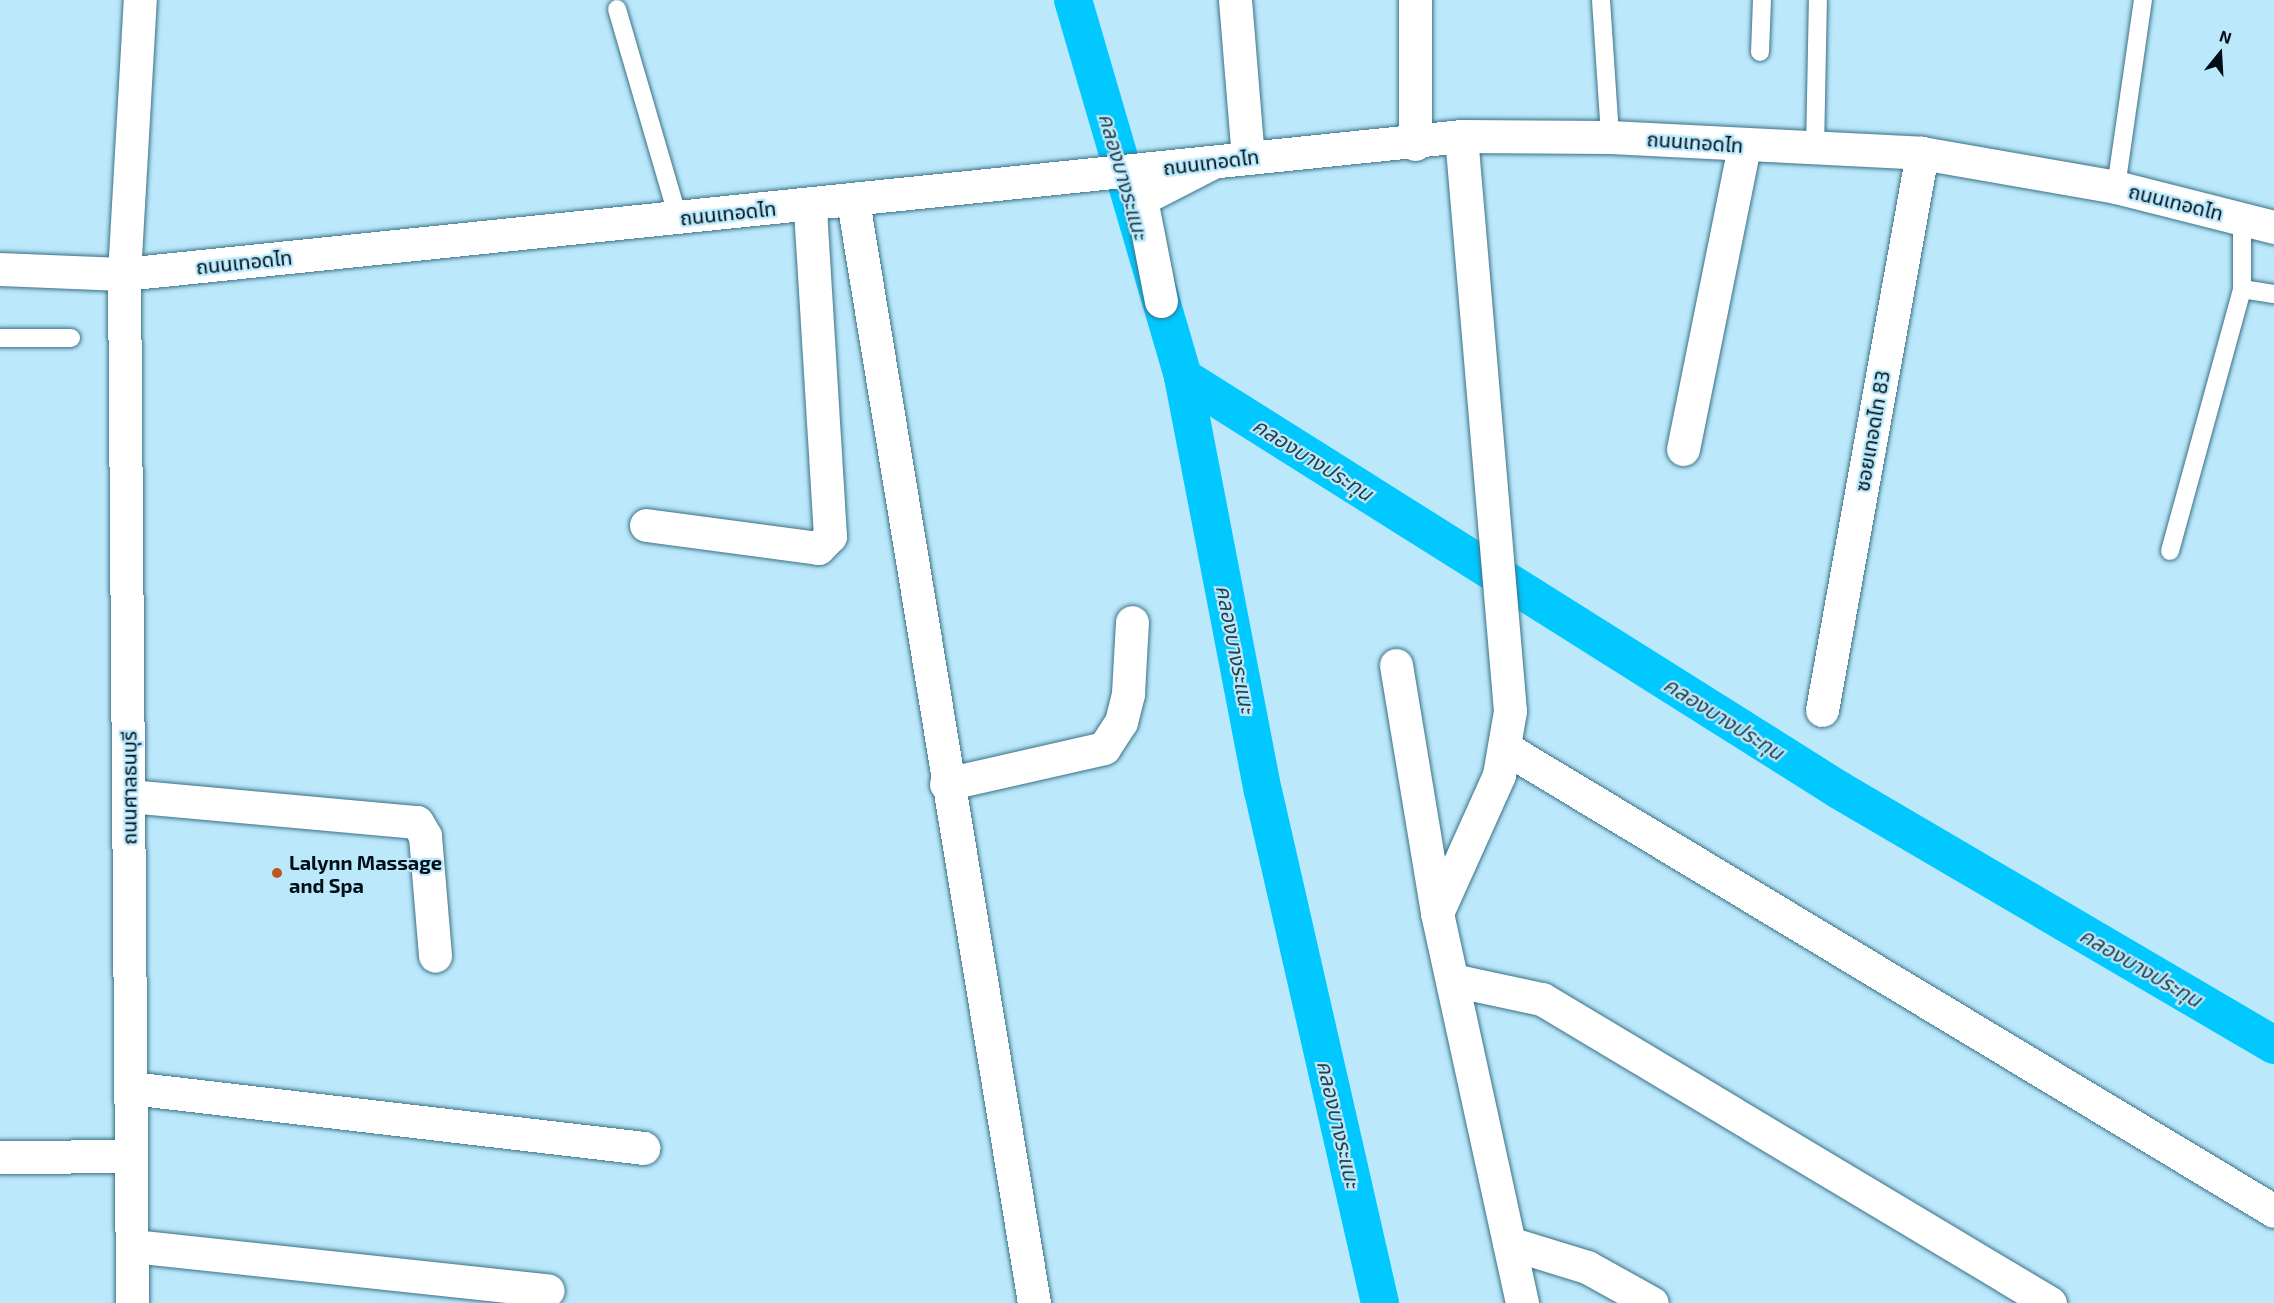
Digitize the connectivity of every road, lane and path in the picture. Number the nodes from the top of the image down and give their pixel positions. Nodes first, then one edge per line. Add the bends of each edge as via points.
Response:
1 (140, 0) edge
2 (1235, 0) edge
3 (1415, 0) edge
4 (1601, 0) edge
5 (1762, 0) edge
6 (1818, 0) edge
7 (2143, 0) edge
8 (617, 9) dead end
9 (1760, 52) dead end
10 (1461, 136) junction
11 (1610, 137) junction
12 (1415, 144) junction
13 (1744, 146) junction
14 (1815, 150) junction
15 (1922, 153) junction
16 (1233, 158) junction
17 (2116, 188) junction
18 (853, 201) junction
19 (810, 205) junction
20 (678, 218) junction
21 (2242, 218) junction
22 (2274, 227) edge
23 (0, 269) edge
24 (124, 274) junction
25 (2242, 289) junction
26 (2274, 294) edge
27 (1161, 301) dead end
28 (0, 338) edge
29 (71, 338) dead end
30 (1683, 449) dead end
31 (646, 525) dead end
32 (2170, 551) dead end
33 (1132, 622) dead end
34 (1396, 665) dead end
35 (1822, 710) dead end
36 (1507, 748) junction
37 (946, 783) junction
38 (129, 796) junction
39 (1437, 913) junction
40 (435, 956) dead end
41 (1453, 980) junction
42 (131, 1088) junction
43 (644, 1148) dead end
44 (131, 1156) junction
45 (0, 1157) edge
46 (2274, 1211) edge
47 (1509, 1243) junction
48 (133, 1246) junction
49 (548, 1290) dead end
50 (132, 1303) edge
51 (1034, 1303) edge
52 (1522, 1303) edge
53 (1652, 1303) edge
54 (2050, 1303) edge

1 - 24 street, ถนนศาลธนบุรี
2 - 16 street
3 - 12 street
4 - 11 lane
5 - 9 lane
6 - 14 lane
7 - 17 lane
8 - 20 lane
10 - 11 street, ถนนเทอดไท
10 - 12 street, ถนนเทอดไท
10 - 36 street via 1507,657
11 - 13 street, ถนนเทอดไท
12 - 16 street, ถนนเทอดไท
13 - 14 street, ถนนเทอดไท
13 - 30 street
14 - 15 street, ถนนเทอดไท
15 - 17 street, ถนนเทอดไท
15 - 35 street, ซอยเทอดไท 83
16 - 18 street, ถนนเทอดไท via 1066,180
16 - 27 street via 1141,198
17 - 21 street, ถนนเทอดไท
18 - 19 street, ถนนเทอดไท
18 - 37 street
19 - 20 street, ถนนเทอดไท
19 - 31 street via 830,536 818,548
20 - 24 street, ถนนเทอดไท
21 - 22 street, ถนนเทอดไท
21 - 25 lane
23 - 24 street, ถนนเทอดไท
24 - 38 street, ถนนศาลธนบุรี
25 - 26 lane
25 - 32 lane
28 - 29 lane
33 - 37 street via 1128,693 1121,722 1104,748
34 - 39 street
36 - 39 street
36 - 46 street
37 - 51 street
38 - 40 street via 417,822 425,836
38 - 42 street, ถนนศาลธนบุรี
39 - 41 street
41 - 47 street
41 - 54 street via 1542,999
42 - 43 street
42 - 44 street, ถนนศาลธนบุรี
44 - 45 street
44 - 48 street, ถนนศาลธนบุรี
47 - 52 street
47 - 53 street via 1587,1267
48 - 49 street
48 - 50 street, ถนนศาลธนบุรี

